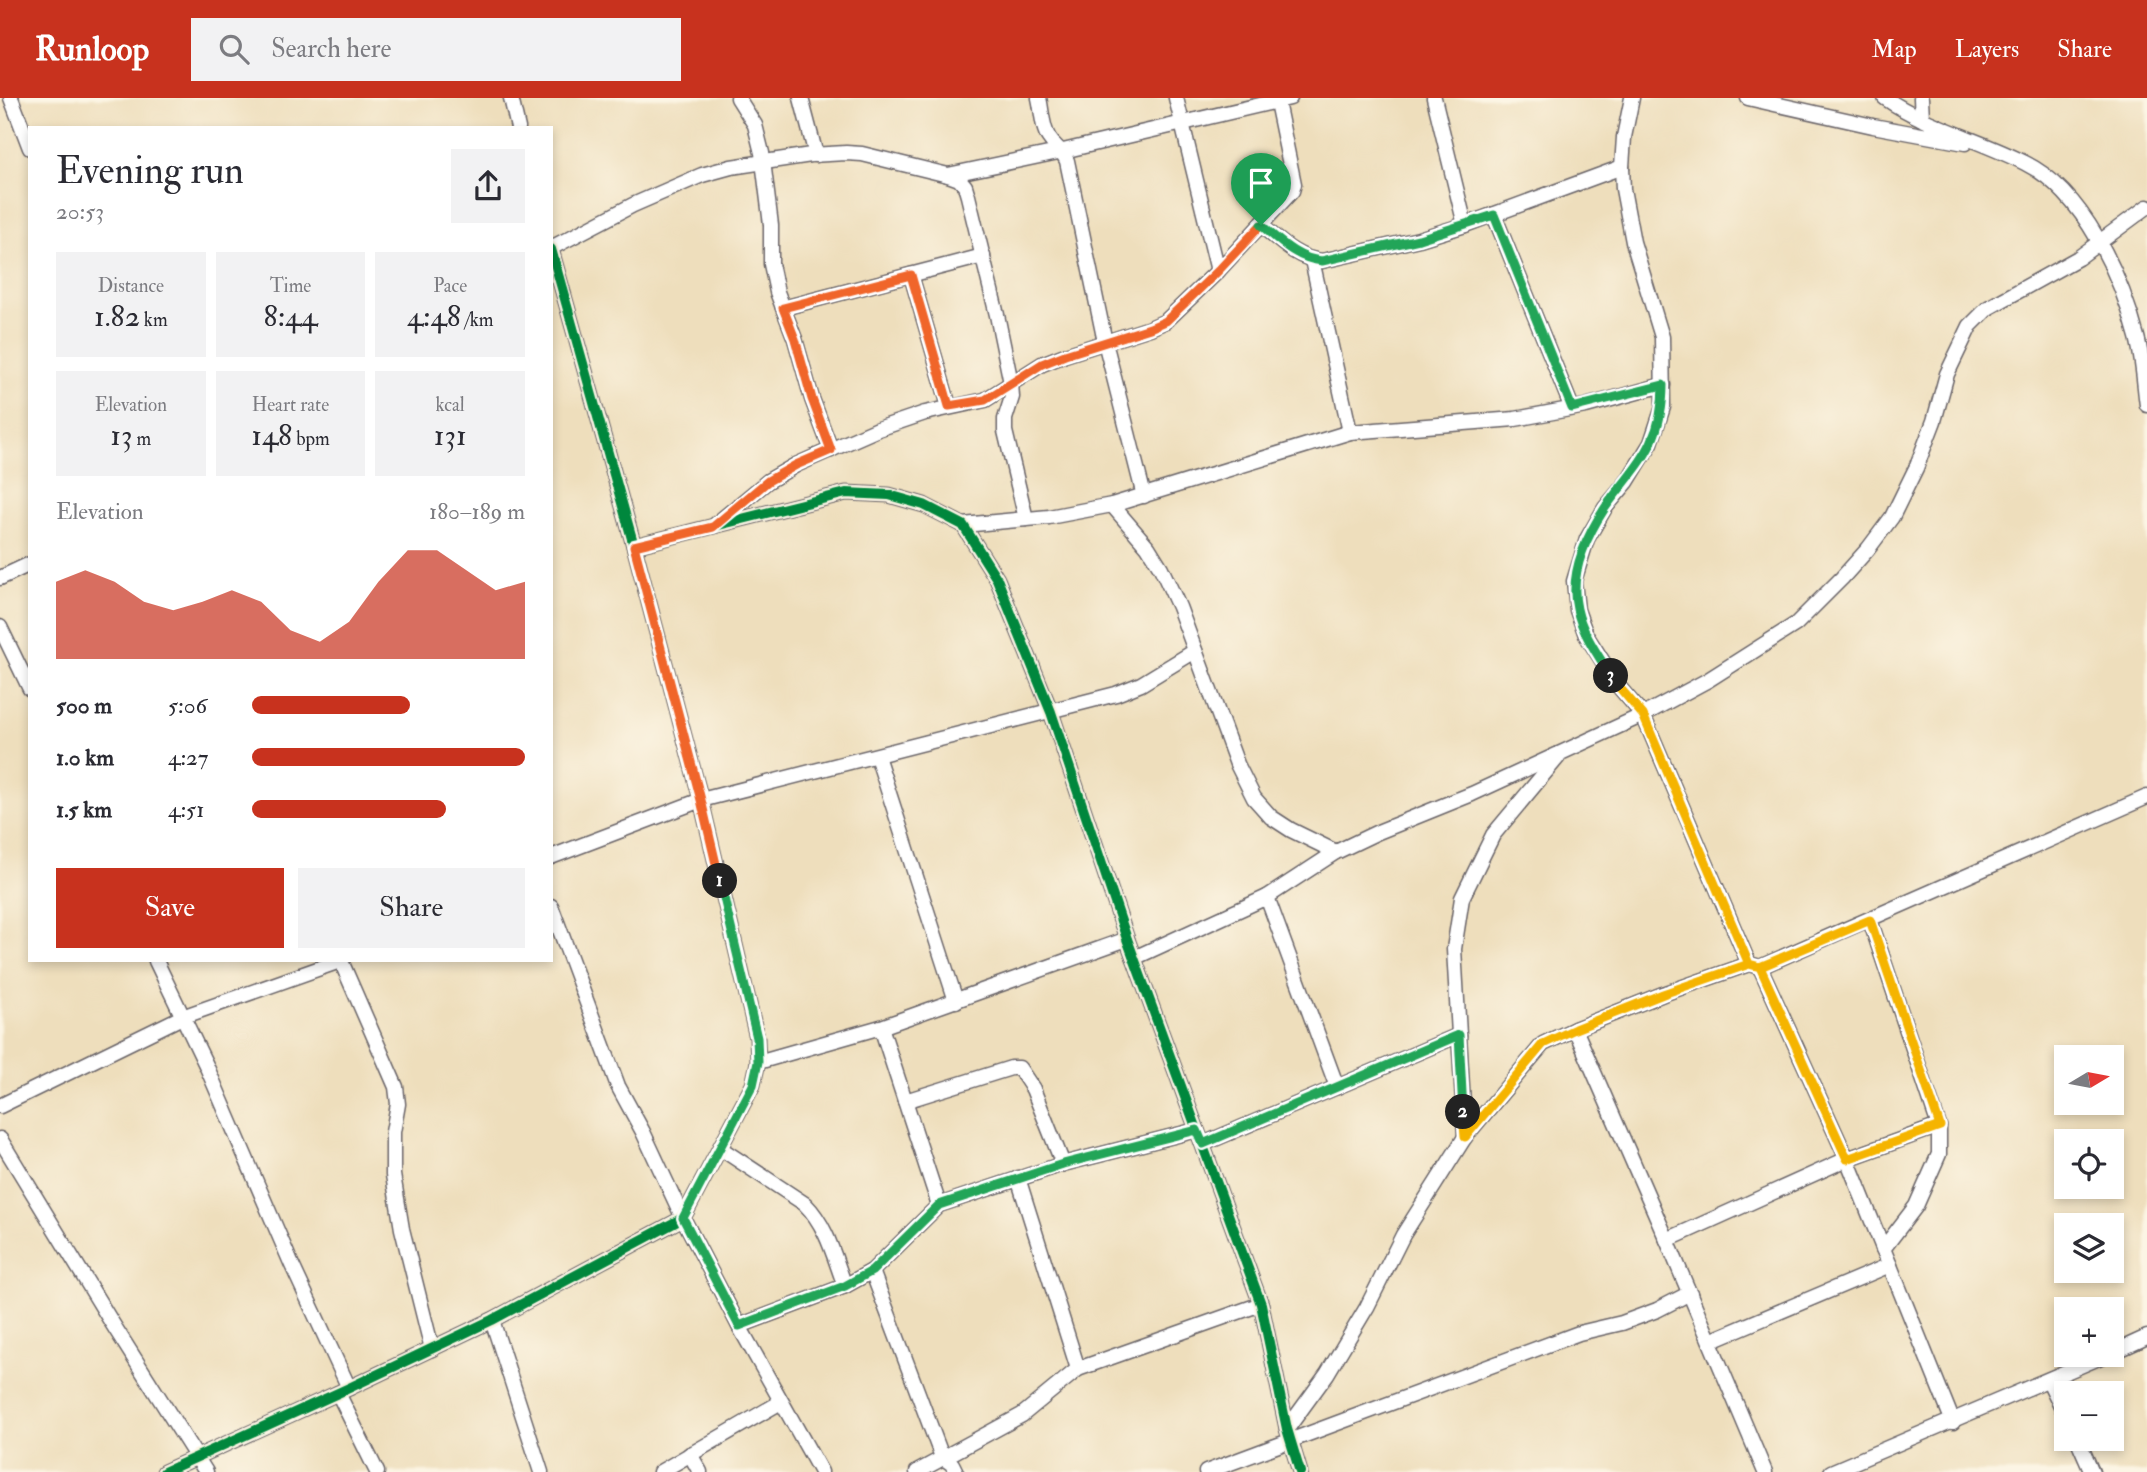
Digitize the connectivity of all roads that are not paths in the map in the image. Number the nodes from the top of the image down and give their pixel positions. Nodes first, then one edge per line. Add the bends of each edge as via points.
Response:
1 (11, 98) edge
2 (511, 98) edge
3 (738, 98) edge
4 (802, 98) edge
5 (1039, 98) edge
6 (1175, 98) edge
7 (1434, 98) edge
8 (1632, 98) edge
9 (1748, 98) edge
10 (1885, 98) edge
11 (1921, 98) edge
12 (1285, 99) edge
13 (1922, 119) junction
14 (1181, 125) junction
15 (518, 126) edge
16 (28, 143) edge
17 (1987, 147) junction
18 (1063, 151) junction
19 (816, 155) junction
20 (764, 162) junction
21 (1622, 167) junction
22 (948, 175) junction
23 (2147, 207) edge
24 (1494, 215) junction
25 (1261, 225) junction
26 (1465, 225) junction
27 (2098, 243) junction
28 (553, 247) edge
29 (553, 255) edge
30 (983, 256) junction
31 (1312, 260) junction
32 (1218, 271) junction
33 (911, 275) junction
34 (783, 308) junction
35 (1105, 342) junction
36 (1011, 383) junction
37 (1663, 385) junction
38 (2147, 405) edge
39 (949, 406) junction
40 (1572, 408) junction
41 (1350, 432) junction
42 (831, 450) junction
43 (1144, 496) junction
44 (1112, 505) junction
45 (1026, 519) junction
46 (963, 525) junction
47 (713, 527) junction
48 (634, 546) junction
49 (28, 565) edge
50 (0, 578) edge
51 (0, 627) edge
52 (1195, 651) junction
53 (28, 685) edge
54 (1051, 712) junction
55 (1643, 715) junction
56 (1562, 753) junction
57 (877, 756) junction
58 (2147, 797) edge
59 (701, 800) junction
60 (1336, 852) junction
61 (553, 856) edge
62 (1267, 897) junction
63 (553, 911) edge
64 (1870, 920) junction
65 (1127, 939) junction
66 (1134, 958) junction
67 (156, 962) edge
68 (337, 962) edge
69 (340, 962) edge
70 (1754, 965) junction
71 (956, 1001) junction
72 (182, 1017) junction
73 (881, 1027) junction
74 (1575, 1029) junction
75 (1459, 1035) junction
76 (758, 1062) junction
77 (1338, 1087) junction
78 (905, 1101) junction
79 (0, 1106) edge
80 (1940, 1126) junction
81 (1200, 1137) junction
82 (1465, 1137) junction
83 (0, 1139) edge
84 (720, 1148) junction
85 (1847, 1159) junction
86 (1063, 1164) junction
87 (1017, 1178) junction
88 (939, 1205) junction
89 (683, 1218) junction
90 (1667, 1240) junction
91 (1883, 1248) junction
92 (1890, 1265) junction
93 (872, 1271) junction
94 (845, 1286) junction
95 (1690, 1293) junction
96 (1261, 1304) junction
97 (492, 1320) junction
98 (739, 1326) junction
99 (2147, 1337) edge
100 (1710, 1341) junction
101 (2124, 1348) edge
102 (432, 1349) junction
103 (2081, 1367) edge
104 (1078, 1369) junction
105 (2049, 1381) junction
106 (344, 1390) junction
107 (2054, 1391) edge
108 (781, 1402) junction
109 (1953, 1422) junction
110 (1288, 1434) junction
111 (2083, 1451) edge
112 (690, 1454) junction
113 (942, 1457) junction
114 (197, 1458) junction
115 (164, 1472) edge
116 (206, 1472) edge
117 (377, 1472) edge
118 (541, 1472) edge
119 (660, 1472) edge
120 (700, 1472) edge
121 (821, 1472) edge
122 (916, 1472) edge
123 (956, 1472) edge
124 (1206, 1472) edge
125 (1300, 1472) edge
126 (1765, 1472) edge
127 (1831, 1472) edge
128 (2092, 1472) edge

1 - 16 street
2 - 15 street
3 - 20 street via 755,125
4 - 19 street
5 - 18 street via 1046,133
6 - 14 street
7 - 26 street
8 - 21 street
9 - 17 street
10 - 13 street
11 - 13 street
12 - 14 street
12 - 25 street via 1294,184
13 - 17 street
14 - 18 street
14 - 32 street
17 - 27 street via 2025,163 2052,182 2084,216
18 - 22 street
18 - 35 street
19 - 20 street
19 - 22 street via 862,154
20 - 28 street via 731,167 680,184
20 - 34 street via 771,264
21 - 24 street
21 - 37 street via 1631,233 1662,337
22 - 30 street via 965,186
23 - 27 street
24 - 26 street
24 - 40 street
25 - 31 street via 1297,254
25 - 32 street
26 - 31 street
27 - 38 street via 2131,314
27 - 55 street via 2000,300 1970,326 1947,374 1916,468 1892,517 1819,603 1796,624 1708,680
29 - 48 street
30 - 33 street
30 - 36 street
31 - 41 street
32 - 35 street via 1166,321
33 - 34 street
33 - 39 street
34 - 42 street
35 - 36 street via 1042,364
35 - 43 street
36 - 39 street via 985,400
36 - 45 street via 1005,431
37 - 40 street
37 - 55 street via 1663,407 1651,443 1587,539 1574,581 1586,635
39 - 42 street
40 - 41 street via 1515,419
41 - 43 street
42 - 47 street via 768,481
43 - 44 street
44 - 45 street
44 - 52 street via 1161,568
45 - 46 street
46 - 47 street via 924,505 889,495 846,493
46 - 54 street via 997,579
47 - 48 street
48 - 59 street
49 - 50 street
51 - 53 street
52 - 54 street via 1141,684
52 - 60 street via 1254,798 1270,817
54 - 57 street
54 - 65 street
55 - 56 street
55 - 70 street
56 - 60 street
56 - 75 street via 1493,835 1462,898 1454,949
57 - 59 street
57 - 71 street
58 - 64 street
59 - 61 street
59 - 76 street via 757,1038
60 - 62 street
62 - 66 street
62 - 77 street
63 - 89 street via 618,1086
64 - 70 street
64 - 80 street
65 - 66 street
65 - 71 street
66 - 81 street
67 - 72 street
68 - 72 street
69 - 102 street via 396,1087 393,1175
70 - 74 street
70 - 85 street
71 - 73 street
72 - 79 street
72 - 106 street
73 - 76 street
73 - 78 street
74 - 82 street via 1543,1044
74 - 90 street
75 - 77 street
75 - 82 street
76 - 84 street via 753,1085
77 - 81 street
78 - 86 street via 1019,1068 1033,1088
78 - 88 street
80 - 85 street
80 - 91 street via 1939,1154 1916,1206
81 - 86 street
81 - 96 street
82 - 110 street
83 - 114 street
84 - 89 street
84 - 94 street via 817,1216
85 - 90 street
85 - 91 street
86 - 87 street
87 - 88 street
87 - 104 street
88 - 93 street
89 - 97 street
89 - 98 street
90 - 95 street
91 - 92 street
92 - 100 street
92 - 109 street
93 - 94 street
93 - 113 street
94 - 98 street
95 - 100 street
95 - 110 street via 1622,1323 1579,1333
96 - 104 street
96 - 110 street
97 - 102 street
97 - 118 street
98 - 108 street
99 - 101 street
100 - 126 street
102 - 106 street
103 - 105 street
104 - 113 street via 1022,1415
105 - 107 street
105 - 109 street
106 - 114 street
106 - 117 street
108 - 112 street
108 - 121 street
109 - 127 street
110 - 124 street
110 - 125 street
111 - 128 street
112 - 119 street
112 - 120 street
113 - 122 street
113 - 123 street
114 - 115 street
114 - 116 street

